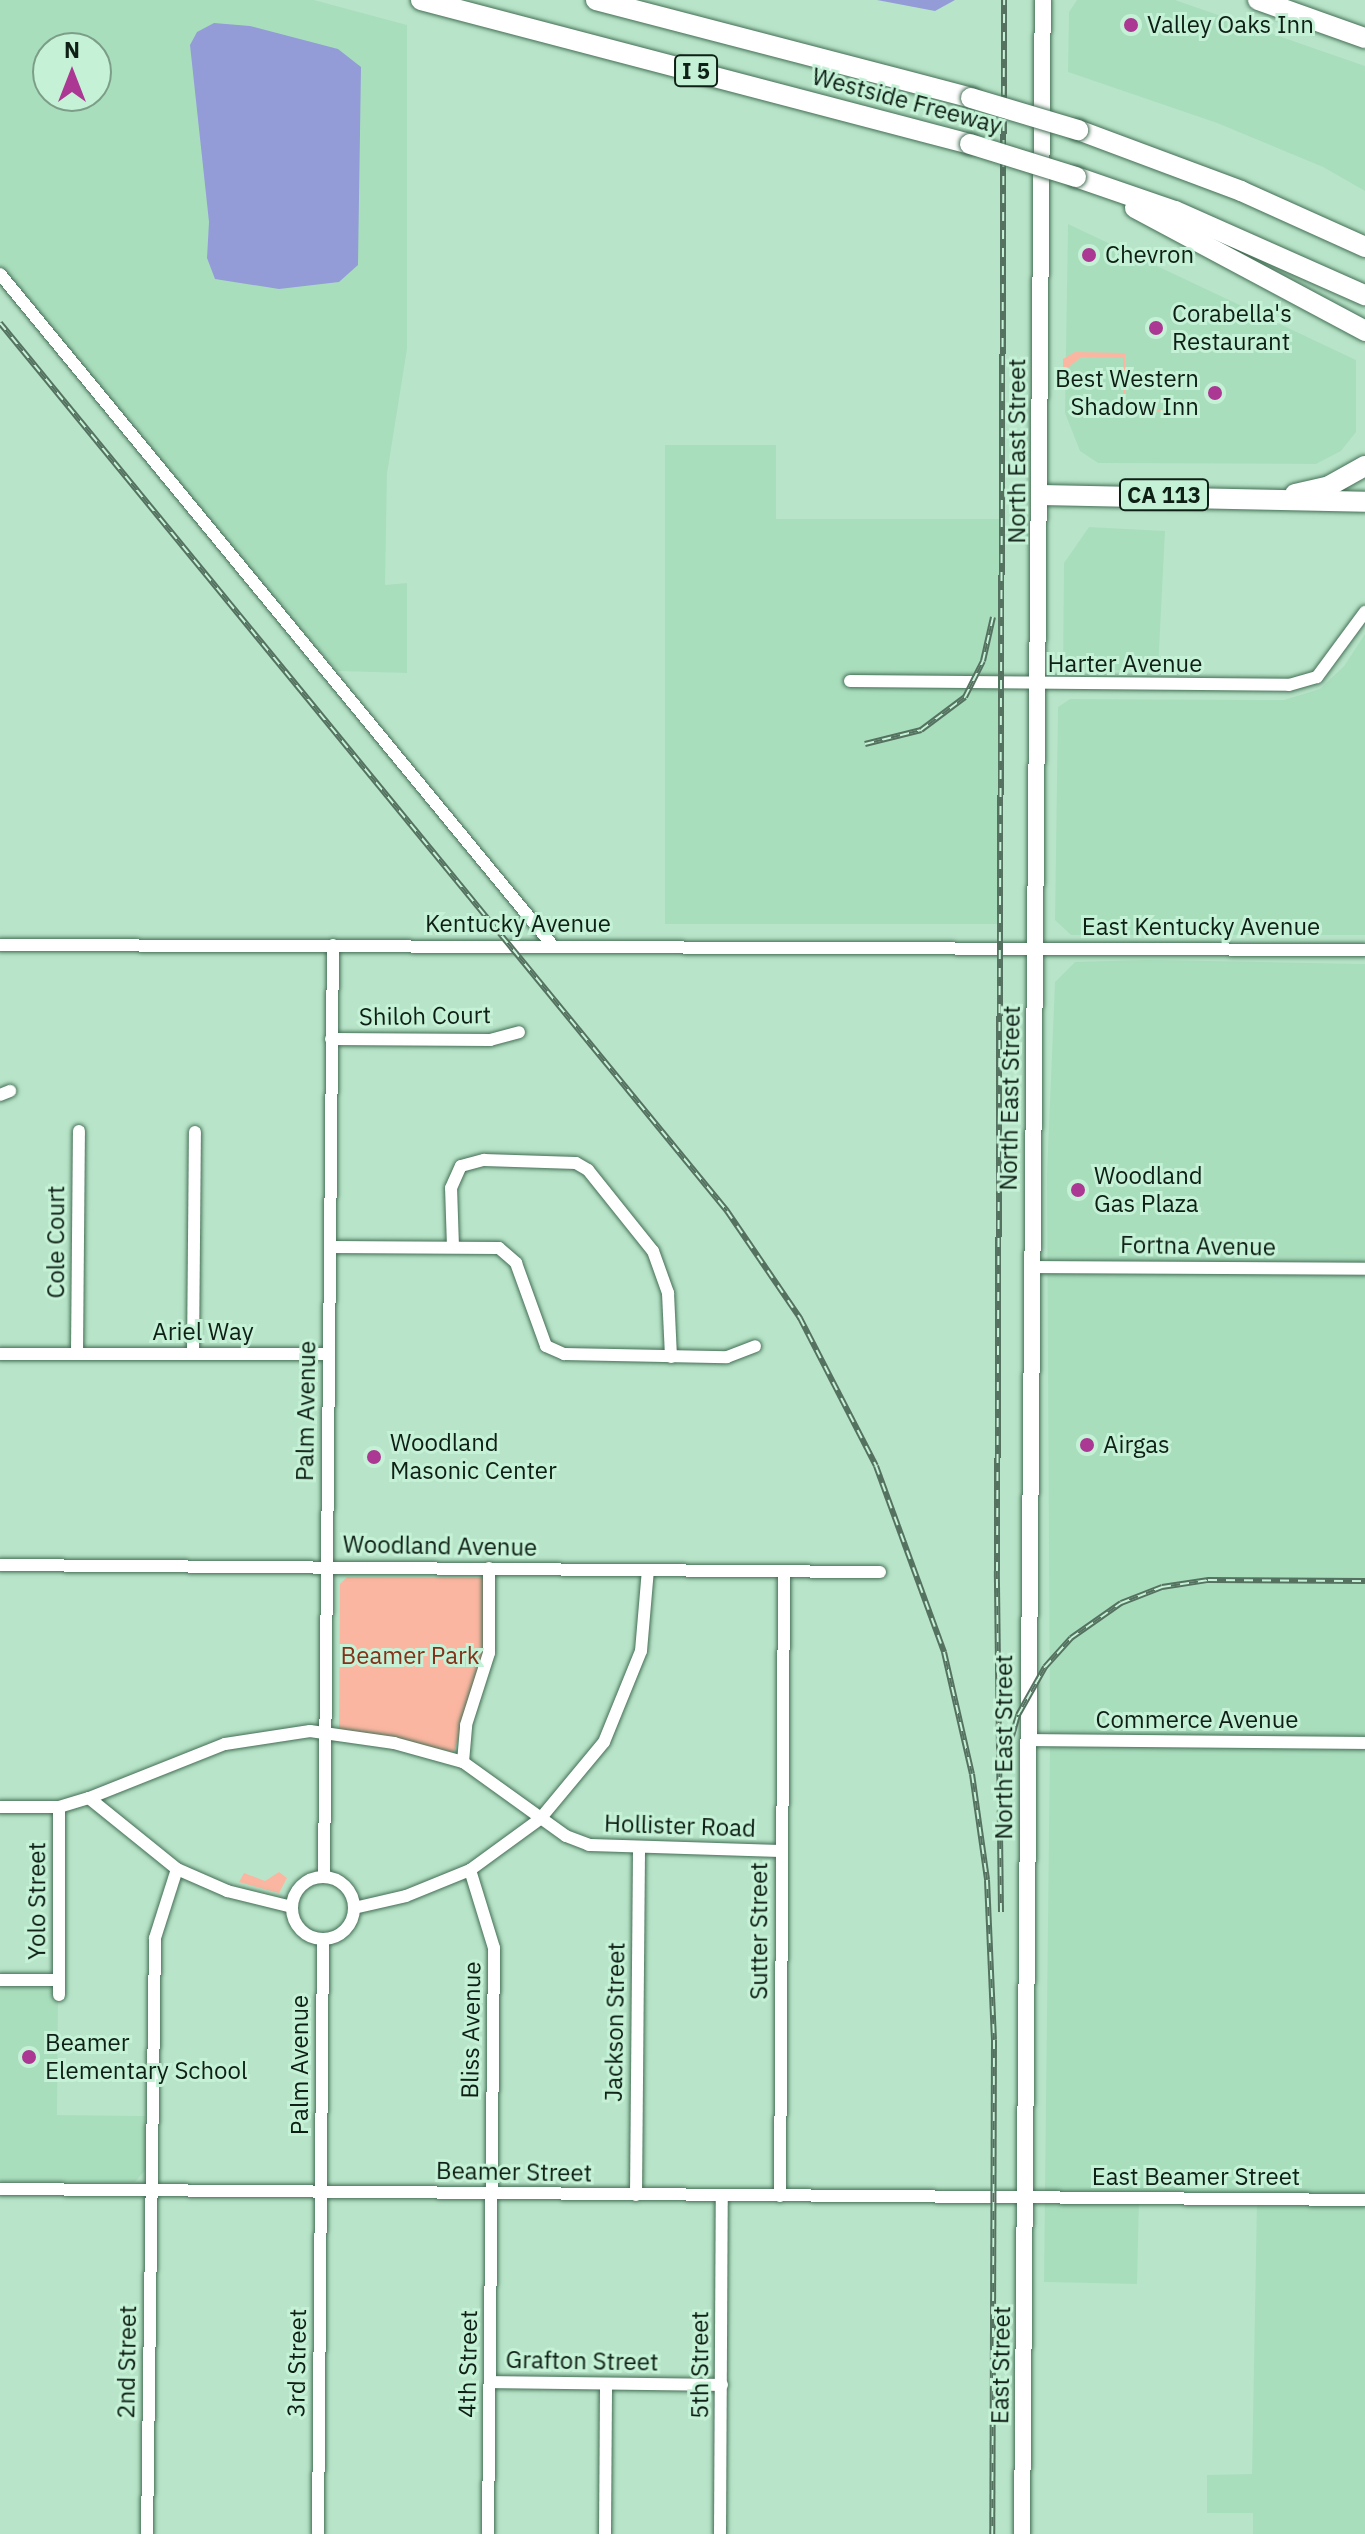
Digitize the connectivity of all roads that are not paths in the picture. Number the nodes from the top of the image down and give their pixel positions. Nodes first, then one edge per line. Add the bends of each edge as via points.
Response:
1 (421, 0) edge
2 (596, 0) edge
3 (1043, 0) edge
4 (1258, 0) edge
5 (1287, 0) edge
6 (1365, 27) edge
7 (1365, 38) edge
8 (1085, 180) junction
9 (1241, 191) junction
10 (1365, 232) edge
11 (1365, 247) edge
12 (0, 274) edge
13 (1365, 295) edge
14 (1365, 331) edge
15 (1365, 466) edge
16 (1041, 495) junction
17 (1287, 496) junction
18 (1365, 502) edge
19 (1365, 612) edge
20 (850, 681) dead end
21 (1039, 685) junction
22 (0, 945) edge
23 (333, 945) junction
24 (553, 946) junction
25 (1036, 948) junction
26 (1365, 950) edge
27 (519, 1032) dead end
28 (331, 1039) junction
29 (79, 1131) dead end
30 (195, 1132) dead end
31 (330, 1247) junction
32 (453, 1247) junction
33 (1031, 1267) junction
34 (1365, 1269) edge
35 (755, 1346) dead end
36 (0, 1354) edge
37 (77, 1354) junction
38 (193, 1354) junction
39 (329, 1354) junction
40 (671, 1357) junction
41 (0, 1565) edge
42 (326, 1567) junction
43 (489, 1568) junction
44 (648, 1570) junction
45 (784, 1571) junction
46 (880, 1572) dead end
47 (326, 1733) junction
48 (1029, 1740) junction
49 (1365, 1743) edge
50 (463, 1762) junction
51 (89, 1798) junction
52 (0, 1807) edge
53 (59, 1807) junction
54 (540, 1819) junction
55 (639, 1850) junction
56 (782, 1851) junction
57 (177, 1869) junction
58 (470, 1870) junction
59 (324, 1877) junction
60 (292, 1907) junction
61 (354, 1908) junction
62 (323, 1939) junction
63 (0, 1980) edge
64 (59, 1980) junction
65 (59, 1995) dead end
66 (0, 2189) edge
67 (151, 2190) junction
68 (321, 2192) junction
69 (491, 2194) junction
70 (636, 2195) junction
71 (722, 2195) junction
72 (780, 2196) junction
73 (1027, 2198) junction
74 (1365, 2200) edge
75 (490, 2382) junction
76 (606, 2384) junction
77 (722, 2385) junction
78 (147, 2534) edge
79 (318, 2534) edge
80 (488, 2534) edge
81 (605, 2534) edge
82 (720, 2534) edge
83 (1022, 2534) edge

1 - 8 highway, Westside Freeway / I 5, bridge via 970,144
2 - 9 highway, Westside Freeway / I 5, bridge via 971,98 1078,130
3 - 16 main road, North East Street
4 - 7 highway
5 - 6 highway
8 - 13 highway, Westside Freeway / I 5 via 1197,220
8 - 14 highway
9 - 10 highway
9 - 11 highway, Westside Freeway / I 5
12 - 24 street
15 - 17 highway via 1329,486
16 - 17 highway, CA 113
16 - 21 main road, North East Street
17 - 18 highway, CA 113
19 - 21 street, Harter Avenue via 1317,677 1289,685
20 - 21 street, Harter Avenue
21 - 25 main road, North East Street
22 - 23 street, Kentucky Avenue
23 - 24 street, Kentucky Avenue
23 - 28 street, Palm Avenue
24 - 25 street, Kentucky Avenue
25 - 26 street, East Kentucky Avenue
25 - 33 main road, North East Street
27 - 28 street, Shiloh Court via 490,1040
28 - 31 street, Palm Avenue
29 - 37 street, Cole Court
30 - 38 street
31 - 32 street
31 - 39 street, Palm Avenue
32 - 40 street via 499,1248 509,1254 552,1351
32 - 40 street via 451,1188 461,1166 484,1160 576,1163 588,1170 653,1251 668,1293
33 - 34 street, Fortna Avenue
33 - 48 main road, North East Street
35 - 40 street via 727,1357
36 - 37 street, Ariel Way
37 - 38 street, Ariel Way
38 - 39 street, Ariel Way
39 - 42 street, Palm Avenue
41 - 42 street, Woodland Avenue
42 - 43 street, Woodland Avenue
42 - 47 street, Palm Avenue
43 - 44 street, Woodland Avenue
43 - 50 street via 488,1661 466,1725
44 - 45 street, Woodland Avenue
44 - 54 street via 641,1651 604,1742
45 - 46 street, Woodland Avenue
45 - 56 street, Sutter Street
47 - 50 street, Hollister Road via 394,1743
47 - 51 street, Hollister Road via 289,1732 225,1744
47 - 59 street, Palm Avenue
48 - 49 street, Commerce Avenue
48 - 73 main road, North East Street
50 - 54 street, Hollister Road
51 - 53 street, Hollister Road
51 - 57 street
52 - 53 street, Hollister Road
53 - 64 street, Yolo Street
54 - 55 street, Hollister Road via 589,1845
54 - 58 street
55 - 56 street, Hollister Road
55 - 70 street, Jackson Street
56 - 72 street, Sutter Street
57 - 60 street via 227,1891
57 - 67 street, 2nd Street via 155,1938
58 - 61 street via 406,1896
58 - 69 street, Bliss Avenue via 494,1948
59 - 60 street via 302,1886
59 - 61 street via 346,1886
60 - 62 street via 301,1929
61 - 62 street via 345,1930
62 - 68 street, Palm Avenue
63 - 64 street
64 - 65 street, Yolo Street
66 - 67 street, Beamer Street
67 - 68 street, Beamer Street
67 - 78 street, 2nd Street
68 - 69 street, Beamer Street
68 - 79 street, 3rd Street
69 - 70 street, Beamer Street
69 - 75 street, 4th Street
70 - 71 street, Beamer Street
71 - 72 street, Beamer Street
71 - 77 street, 5th Street
72 - 73 street, Beamer Street
73 - 74 street, East Beamer Street
73 - 83 main road, East Street
75 - 76 street, Grafton Street
75 - 80 street, 4th Street
76 - 77 street, Grafton Street
76 - 81 street
77 - 82 street, 5th Street

